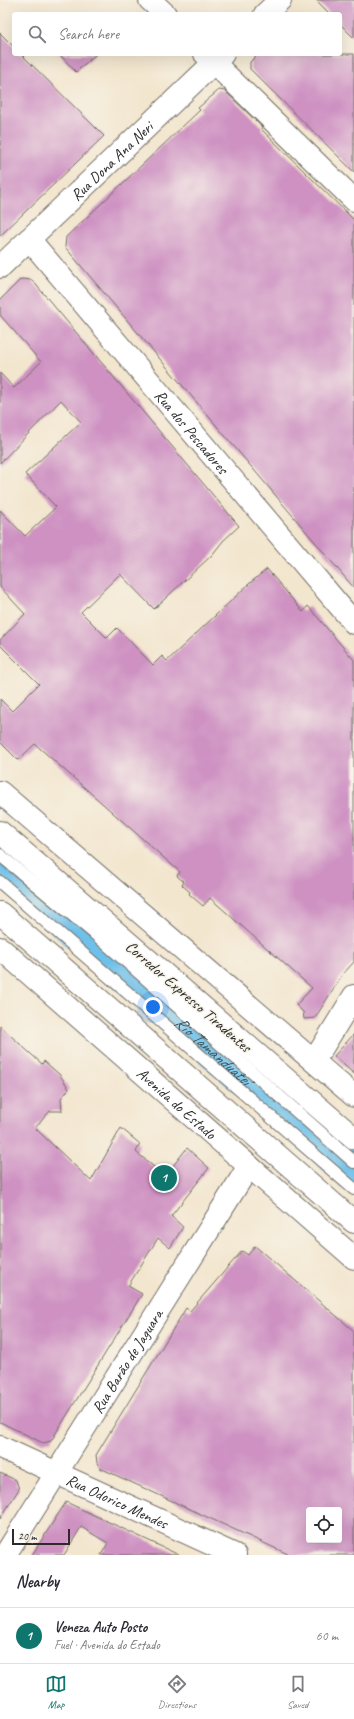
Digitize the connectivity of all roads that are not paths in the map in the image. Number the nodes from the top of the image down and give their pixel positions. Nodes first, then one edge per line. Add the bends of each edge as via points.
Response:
1 (150, 0) edge
2 (280, 0) edge
3 (163, 12) edge
4 (267, 12) edge
5 (214, 57) edge
6 (354, 200) edge
7 (29, 239) junction
8 (0, 267) edge
9 (354, 623) edge
10 (0, 792) edge
11 (0, 832) edge
12 (0, 855) edge
13 (0, 882) edge
14 (0, 913) edge
15 (0, 948) edge
16 (354, 996) edge
17 (314, 1060) junction
18 (354, 1096) edge
19 (354, 1138) edge
20 (354, 1162) edge
21 (249, 1166) junction
22 (354, 1189) edge
23 (354, 1222) edge
24 (354, 1258) edge
25 (0, 1447) edge
26 (56, 1473) junction
27 (199, 1548) edge
28 (5, 1555) edge
29 (235, 1555) edge

1 - 3 main road
2 - 4 main road
5 - 6 main road
5 - 7 main road, Rua Dona Ana Neri
7 - 8 main road, Rua Dona Ana Neri
7 - 9 main road, Rua dos Pescadores
10 - 17 main road
11 - 19 main road
12 - 20 lane, Corredor Expresso Tiradentes via 94,933
13 - 22 lane
14 - 23 main road, Avenida do Estado
15 - 21 main road, Avenida do Estado
16 - 17 main road
17 - 18 main road
21 - 24 main road, Avenida do Estado
21 - 26 main road, Rua Barão de Jaguara
25 - 26 main road, Rua Odorico Mendes
26 - 27 main road, Rua Odorico Mendes
26 - 28 main road, Rua Barão de Jaguara
27 - 29 main road, Rua Odorico Mendes

